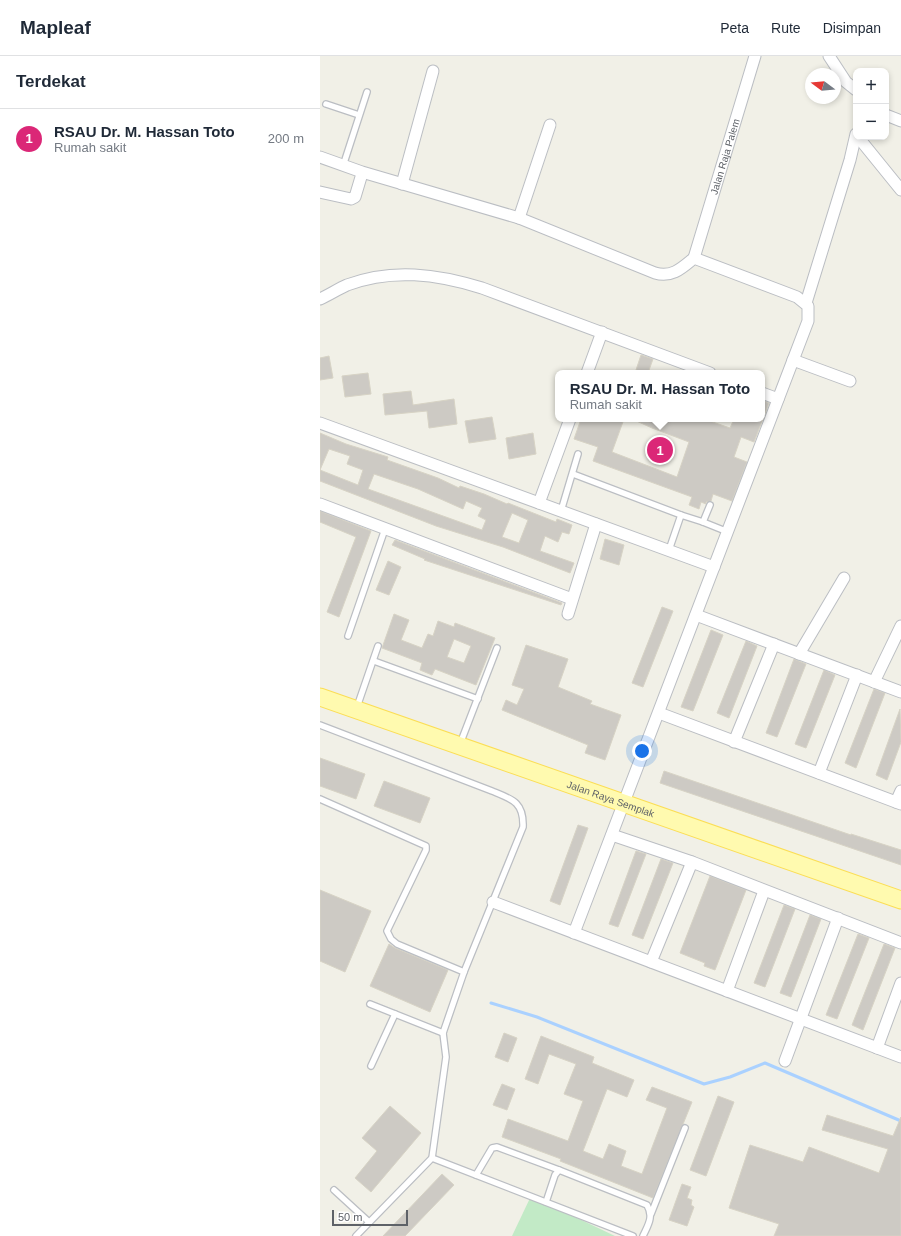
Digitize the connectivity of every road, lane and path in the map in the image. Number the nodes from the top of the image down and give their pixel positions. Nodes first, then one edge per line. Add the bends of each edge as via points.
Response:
1 (755, 56) edge
2 (829, 56) edge
3 (433, 71) dead end
4 (853, 88) edge
5 (367, 92) dead end
6 (326, 104) dead end
7 (359, 115) junction
8 (889, 116) edge
9 (901, 122) edge
10 (550, 125) dead end
11 (855, 140) edge
12 (860, 140) edge
13 (320, 157) edge
14 (342, 166) junction
15 (361, 177) dead end
16 (402, 184) junction
17 (901, 190) edge
18 (320, 192) edge
19 (519, 218) junction
20 (694, 258) junction
21 (320, 299) edge
22 (806, 303) junction
23 (602, 332) junction
24 (793, 360) junction
25 (588, 370) edge
26 (702, 370) edge
27 (850, 381) dead end
28 (765, 394) edge
29 (778, 399) junction
30 (569, 422) edge
31 (320, 423) edge
32 (578, 454) dead end
33 (573, 474) junction
34 (539, 503) junction
35 (320, 504) edge
36 (710, 505) dead end
37 (561, 511) junction
38 (681, 515) junction
39 (703, 522) junction
40 (596, 524) junction
41 (385, 529) junction
42 (723, 530) dead end
43 (669, 550) junction
44 (714, 567) junction
45 (844, 578) dead end
46 (572, 599) junction
47 (568, 614) dead end
48 (696, 615) junction
49 (901, 626) edge
50 (348, 636) dead end
51 (774, 644) junction
52 (378, 646) dead end
53 (497, 648) dead end
54 (799, 654) junction
55 (374, 661) junction
56 (857, 675) junction
57 (874, 682) junction
58 (901, 692) edge
59 (320, 697) edge
60 (478, 699) junction
61 (356, 710) junction
62 (659, 714) junction
63 (320, 725) edge
64 (734, 742) junction
65 (459, 746) junction
66 (819, 773) junction
67 (901, 791) edge
68 (320, 799) edge
69 (899, 803) edge
70 (623, 804) junction
71 (612, 835) junction
72 (692, 862) junction
73 (764, 891) junction
74 (901, 900) edge
75 (493, 902) junction
76 (838, 918) junction
77 (574, 933) junction
78 (901, 943) edge
79 (651, 962) junction
80 (464, 972) junction
81 (901, 983) edge
82 (727, 991) junction
83 (370, 1004) dead end
84 (395, 1014) junction
85 (800, 1019) junction
86 (444, 1033) junction
87 (877, 1048) junction
88 (901, 1057) edge
89 (785, 1061) dead end
90 (371, 1066) dead end
91 (685, 1128) dead end
92 (432, 1158) junction
93 (559, 1170) junction
94 (476, 1175) junction
95 (334, 1190) dead end
96 (546, 1202) junction
97 (651, 1214) junction
98 (369, 1222) junction
99 (356, 1236) edge
100 (633, 1236) edge
101 (643, 1236) edge

1 - 20 street, Jalan Raja Palem
2 - 4 street via 846,82
3 - 16 street
5 - 7 lane
6 - 7 lane
7 - 14 lane
8 - 9 street
10 - 19 street
11 - 22 street
12 - 17 street
13 - 14 street
14 - 16 street
15 - 18 street via 355,197 351,199
16 - 19 street
19 - 20 street via 631,265 660,274 678,272
20 - 22 street via 797,296
21 - 23 street via 346,285 367,279 385,275 426,275 482,288
22 - 24 street via 808,321
23 - 25 street
23 - 26 street
24 - 27 street
24 - 29 street
28 - 29 street
29 - 44 street
30 - 34 street
31 - 34 street
32 - 33 lane
33 - 37 lane
33 - 38 lane
34 - 37 street
35 - 41 street
36 - 39 lane
37 - 40 street
38 - 39 lane
38 - 43 lane
39 - 42 lane
40 - 43 street
40 - 46 street
41 - 46 street
41 - 50 lane
43 - 44 street
44 - 48 street
45 - 54 street
46 - 47 street
48 - 51 street
48 - 62 street
49 - 57 street
51 - 54 street
51 - 64 street
52 - 55 lane
53 - 60 lane
54 - 56 street
55 - 60 lane
55 - 61 lane
56 - 57 street
56 - 66 street
57 - 58 street
59 - 61 main road, Jalan Raya Semplak
60 - 65 lane
61 - 65 main road, Jalan Raya Semplak
62 - 64 street
62 - 70 street
63 - 75 lane via 492,791 518,804 523,816 523,827
64 - 66 street
65 - 70 main road, Jalan Raya Semplak
66 - 69 street
67 - 69 street
68 - 80 lane via 426,846 387,931 397,944
70 - 71 street
70 - 74 main road, Jalan Raya Semplak
71 - 72 street
71 - 77 street
72 - 73 street
72 - 79 street
73 - 76 street
73 - 82 street
75 - 77 street
75 - 80 lane
76 - 78 street
76 - 85 street
77 - 79 street
79 - 82 street
80 - 86 lane
81 - 87 street
82 - 85 street
83 - 84 lane
84 - 86 lane
84 - 90 lane
85 - 87 street
85 - 89 street
86 - 92 lane via 446,1056
87 - 88 street
91 - 97 lane
92 - 94 lane
92 - 98 lane
93 - 94 lane via 497,1147 492,1148
93 - 96 lane
93 - 97 lane via 643,1203
94 - 96 lane
95 - 98 lane
96 - 100 lane
97 - 101 lane
98 - 99 lane

